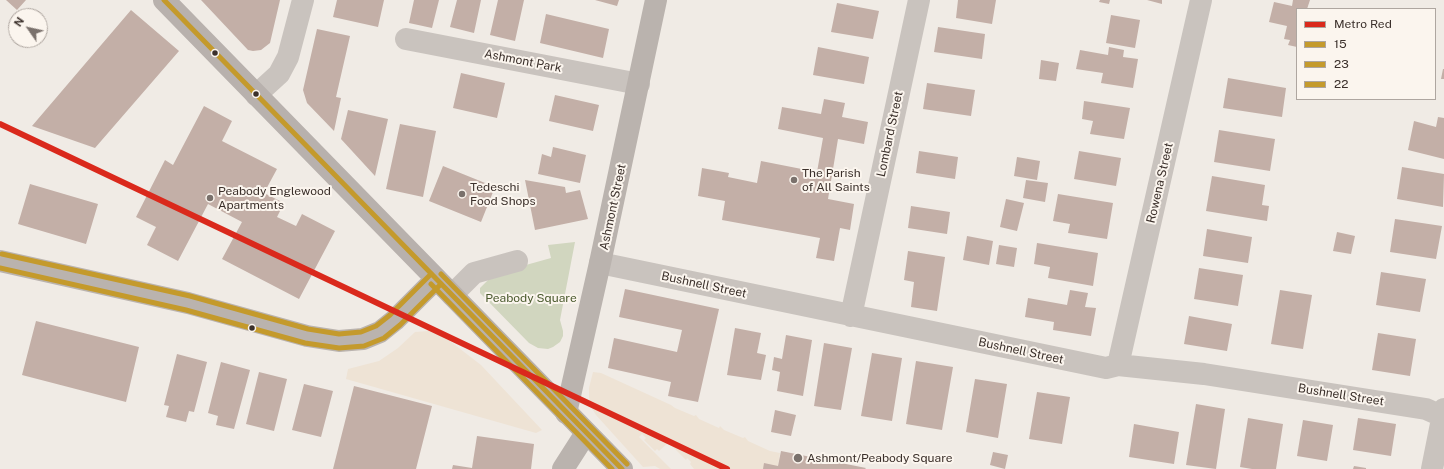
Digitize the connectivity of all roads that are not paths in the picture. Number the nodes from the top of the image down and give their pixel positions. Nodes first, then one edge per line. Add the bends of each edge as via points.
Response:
1 (164, 0) edge
2 (303, 0) edge
3 (656, 0) edge
4 (918, 0) edge
5 (1201, 0) edge
6 (406, 39) dead end
7 (639, 84) junction
8 (256, 95) junction
9 (0, 261) edge
10 (517, 261) dead end
11 (600, 263) junction
12 (436, 279) junction
13 (452, 295) junction
14 (851, 316) junction
15 (1118, 365) junction
16 (566, 413) junction
17 (1443, 414) edge
18 (586, 433) junction
19 (563, 469) edge
20 (622, 469) edge
21 (1432, 469) edge

1 - 8 main road
2 - 8 street via 288,57 279,74
3 - 7 main road, Ashmont Street
4 - 14 street, Lombard Street
5 - 15 street, Rowena Street
6 - 7 street, Ashmont Park
7 - 11 main road, Ashmont Street
8 - 12 main road
9 - 12 main road via 188,303 307,336 339,341 363,339 380,332
10 - 13 street via 474,273
11 - 14 street, Bushnell Street
11 - 16 main road, Ashmont Street
12 - 13 main road
13 - 16 main road
14 - 15 street, Bushnell Street via 1106,368
15 - 17 street, Bushnell Street via 1212,375 1426,409
16 - 18 main road
17 - 21 street
18 - 19 main road
18 - 20 main road

